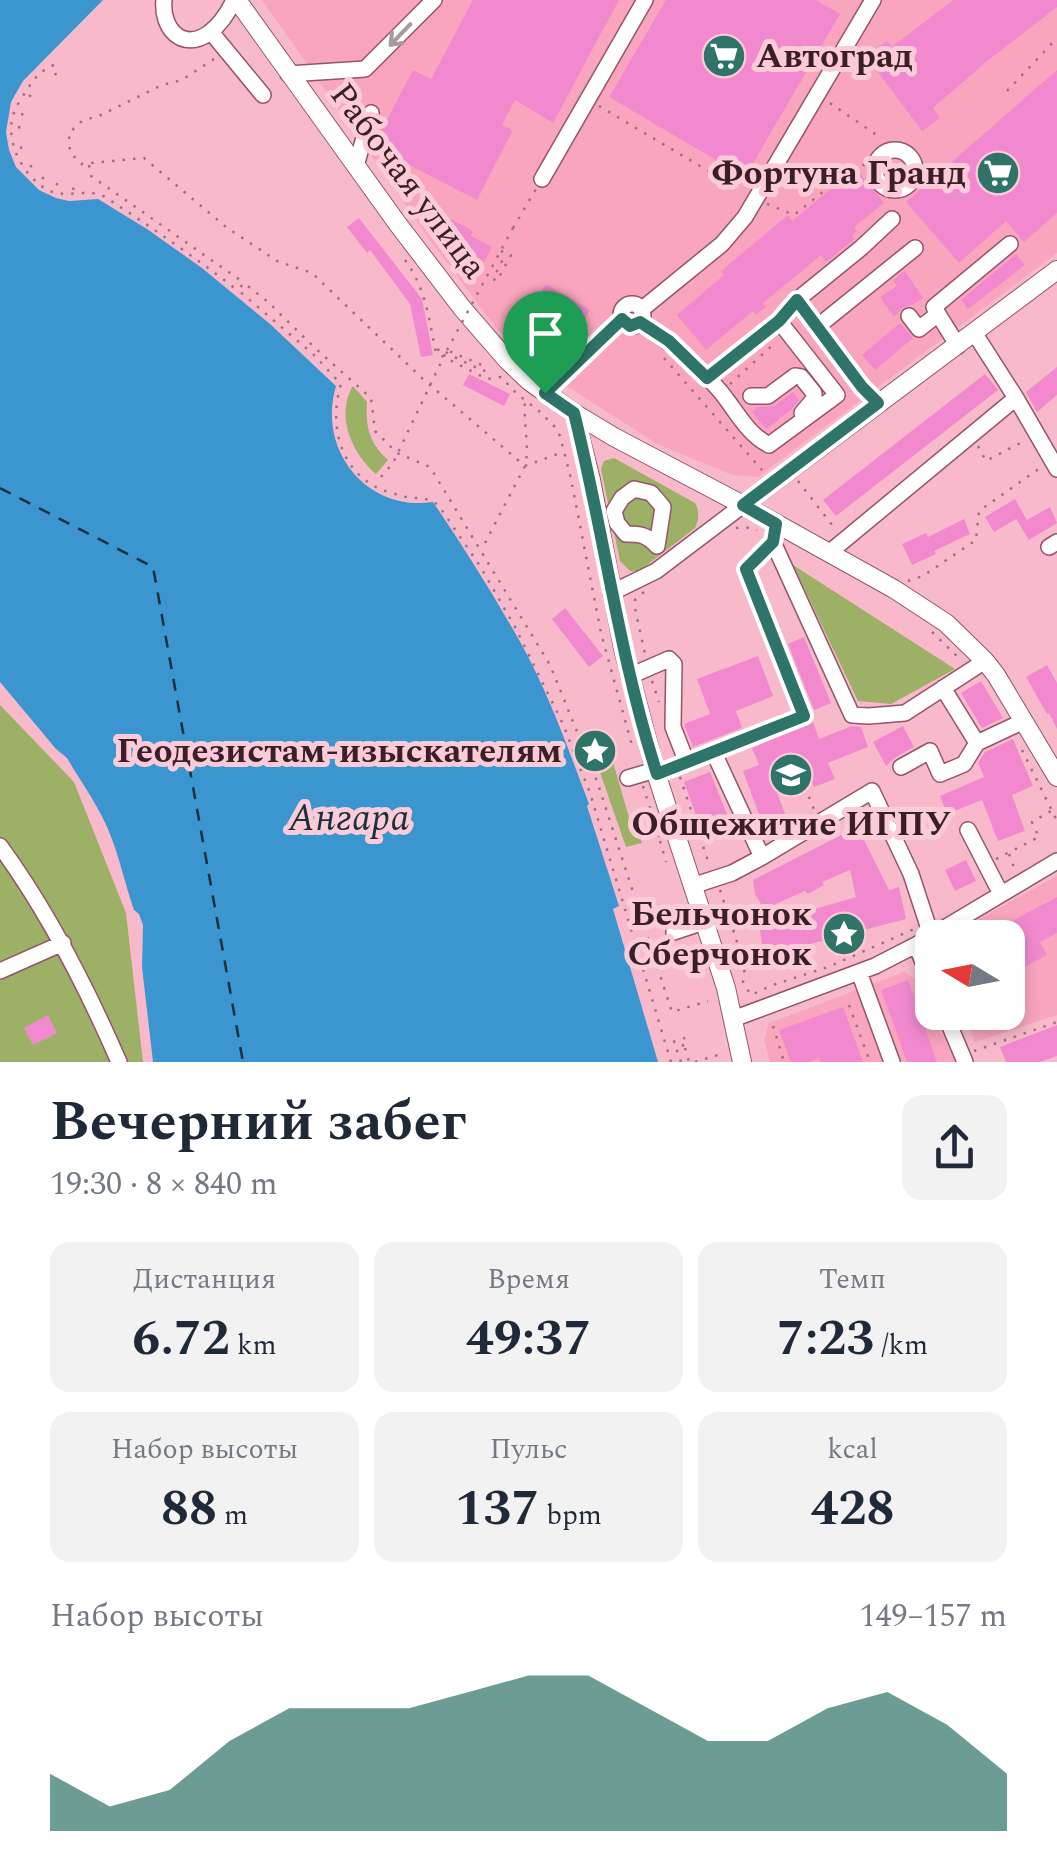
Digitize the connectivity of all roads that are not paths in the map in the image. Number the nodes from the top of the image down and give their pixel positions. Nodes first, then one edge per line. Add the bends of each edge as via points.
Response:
1 (164, 0) edge
2 (235, 0) edge
3 (434, 0) edge
4 (645, 0) edge
5 (873, 0) edge
6 (211, 32) junction
7 (288, 74) junction
8 (263, 95) dead end
9 (371, 113) dead end
10 (356, 166) junction
11 (542, 180) road end
12 (892, 219) dead end
13 (1010, 244) dead end
14 (915, 248) dead end
15 (1057, 270) edge
16 (797, 300) junction
17 (938, 314) junction
18 (640, 316) junction
19 (910, 316) dead end
20 (817, 327) junction
21 (780, 329) junction
22 (974, 334) junction
23 (958, 346) junction
24 (805, 355) junction
25 (707, 378) junction
26 (545, 393) junction
27 (751, 396) junction
28 (1016, 398) junction
29 (878, 403) junction
30 (734, 410) junction
31 (574, 413) junction
32 (765, 443) junction
33 (1057, 469) edge
34 (743, 505) junction
35 (774, 533) junction
36 (836, 545) junction
37 (656, 546) dead end
38 (668, 562) junction
39 (611, 593) junction
40 (985, 661) junction
41 (630, 676) junction
42 (943, 688) junction
43 (1024, 720) junction
44 (976, 743) junction
45 (714, 754) junction
46 (687, 763) junction
47 (900, 767) dead end
48 (645, 774) junction
49 (1057, 778) edge
50 (968, 830) dead end
51 (0, 846) edge
52 (762, 857) junction
53 (1057, 861) edge
54 (692, 886) junction
55 (999, 889) junction
56 (926, 920) edge
57 (943, 920) edge
58 (704, 922) junction
59 (674, 932) dead end
60 (63, 943) junction
61 (915, 945) edge
62 (0, 971) edge
63 (859, 972) junction
64 (733, 1019) junction
65 (954, 1030) edge
66 (969, 1057) edge
67 (120, 1062) edge
68 (742, 1062) edge
69 (892, 1062) edge

1 - 6 street via 172,32 194,39
2 - 6 street
2 - 7 main road, Рабочая улица
3 -> 7 street via 365,68
4 - 11 street
5 - 18 street via 745,217
6 - 8 street
7 - 10 main road, Рабочая улица
9 - 10 street
10 - 26 main road, Рабочая улица via 462,308
12 - 16 street
13 - 17 street via 934,308
14 - 20 street
15 - 22 main road
16 - 20 street
16 - 21 street
17 - 19 street via 919,329
17 - 23 street
18 - 25 street
18 - 26 street via 633,304 626,306 622,319
20 - 29 street
21 - 24 street
21 - 25 street
22 - 23 main road
22 - 28 street
23 - 29 main road
24 - 27 street
24 - 32 street via 837,395
25 - 30 street
26 - 31 main road, Рабочая улица
27 - 30 street
27 - 32 street via 768,396 795,376 814,393 806,410
28 - 33 street
28 - 36 street
29 - 34 main road
30 - 32 street
31 - 34 main road, Рабочая улица
31 - 39 main road
34 - 35 main road, Рабочая улица
34 - 38 street
35 - 36 main road, Рабочая улица
35 - 42 street via 852,715 905,713
35 - 45 street via 746,569 804,716
36 - 40 main road, Рабочая улица via 946,623
37 - 38 street
38 - 39 street
39 - 41 main road
40 - 42 street
40 - 43 main road, Рабочая улица
41 - 46 street via 669,659 674,664 672,727
41 - 48 main road
42 - 44 street
43 - 44 street
43 - 49 main road, Рабочая улица
44 - 47 street via 964,764 940,774 930,751
45 - 46 street
45 - 52 street
46 - 48 street
48 - 54 main road
50 - 55 street
51 - 60 street
52 - 54 street
52 - 56 street via 872,791
53 - 55 street
54 - 58 main road
55 - 57 street
58 - 59 street
58 - 64 main road
60 - 62 street
60 - 67 street
61 - 63 street
63 - 64 street
63 - 69 street
64 - 68 main road
65 - 66 street

